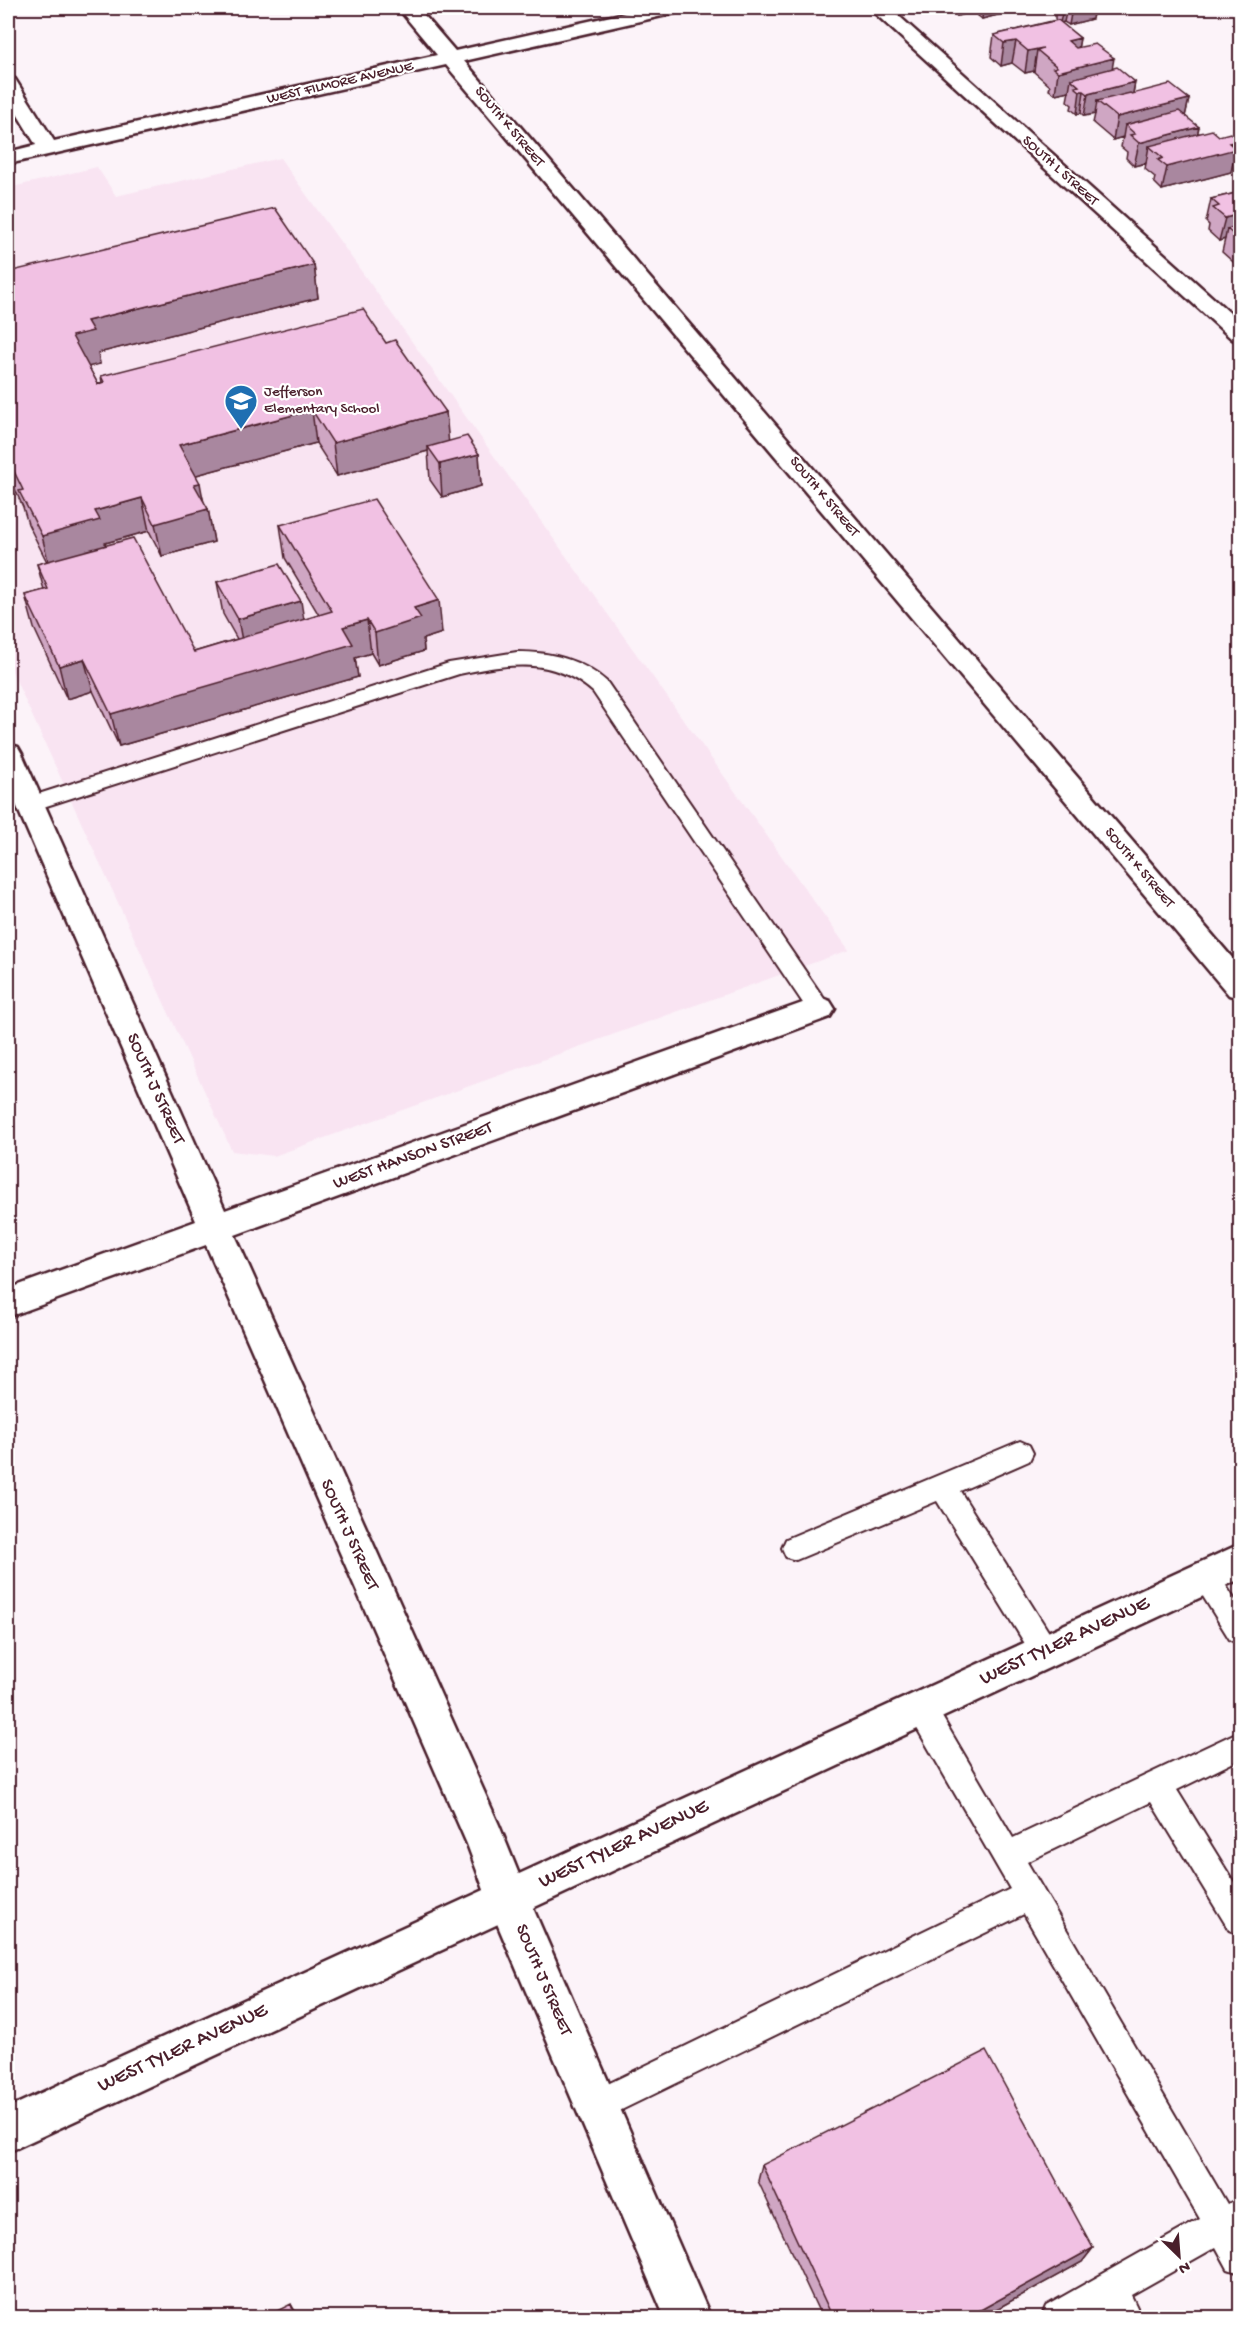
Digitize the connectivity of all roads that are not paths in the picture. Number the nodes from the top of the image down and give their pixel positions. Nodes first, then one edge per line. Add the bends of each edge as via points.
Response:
1 (408, 8) edge
2 (671, 8) edge
3 (879, 8) edge
4 (451, 58) junction
5 (8, 83) edge
6 (48, 148) junction
7 (8, 158) edge
8 (1240, 334) edge
9 (8, 754) edge
10 (19, 807) edge
11 (1240, 987) edge
12 (819, 1009) joint
13 (216, 1227) junction
14 (8, 1303) edge
15 (1020, 1453) dead end
16 (942, 1486) junction
17 (796, 1548) dead end
18 (1240, 1561) edge
19 (1205, 1577) junction
20 (1240, 1631) edge
21 (1045, 1651) junction
22 (921, 1708) junction
23 (1240, 1746) edge
24 (1157, 1785) junction
25 (1008, 1856) junction
26 (1031, 1895) junction
27 (508, 1899) junction
28 (1240, 1919) edge
29 (597, 2105) junction
30 (8, 2130) edge
31 (1232, 2220) edge
32 (1240, 2257) edge
33 (1109, 2289) junction
34 (688, 2318) edge
35 (1058, 2318) edge
36 (1125, 2318) edge

1 - 4 street, SOUTH K STREET
2 - 4 street, WEST FILMORE AVENUE
3 - 8 street, SOUTH L STREET
4 - 6 street, WEST FILMORE AVENUE
4 - 11 street, SOUTH K STREET
5 - 6 street
6 - 7 street, WEST FILMORE AVENUE
9 - 10 street, SOUTH J STREET
10 - 12 lane via 456,668 524,658 555,662 579,670 600,687
10 - 13 street, SOUTH J STREET
12 - 13 street, WEST HANSON STREET
13 - 14 street, WEST HANSON STREET
13 - 27 street, SOUTH J STREET
15 - 16 lane
16 - 17 lane
16 - 21 lane
18 - 19 street, WEST TYLER AVENUE
19 - 20 lane
19 - 21 street, WEST TYLER AVENUE
21 - 22 street, WEST TYLER AVENUE
22 - 25 lane
22 - 27 street, WEST TYLER AVENUE
23 - 24 lane
24 - 25 lane
24 - 28 lane
25 - 26 lane
26 - 29 lane
26 - 31 lane
27 - 29 street, SOUTH J STREET
27 - 30 street, WEST TYLER AVENUE
29 - 34 street, SOUTH J STREET
31 - 32 lane
31 - 33 lane
33 - 35 lane
33 - 36 lane

